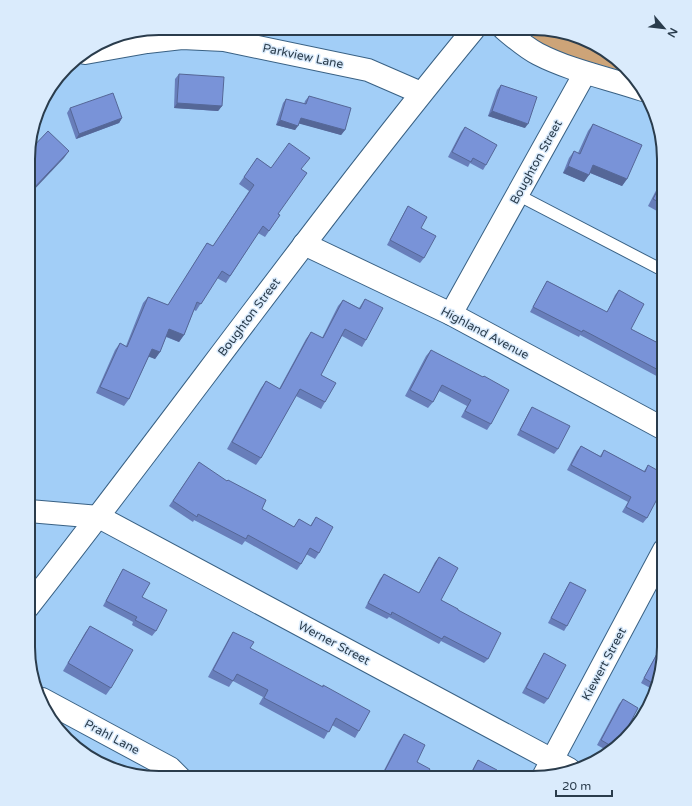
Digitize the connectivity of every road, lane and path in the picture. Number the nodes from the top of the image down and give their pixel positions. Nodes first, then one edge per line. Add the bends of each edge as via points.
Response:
1 (469, 35) edge
2 (512, 35) edge
3 (100, 51) edge
4 (585, 73) junction
5 (634, 87) edge
6 (421, 93) junction
7 (518, 195) junction
8 (304, 244) junction
9 (657, 267) edge
10 (451, 314) junction
11 (657, 425) edge
12 (35, 512) edge
13 (99, 517) junction
14 (657, 564) edge
15 (35, 598) edge
16 (49, 703) edge
17 (555, 769) edge
18 (173, 771) edge

1 - 6 street, Boughton Street
2 - 4 street via 537,54
3 - 6 street, Parkview Lane via 182,38 224,40 368,70
4 - 5 street
4 - 7 street, Boughton Street
6 - 8 street, Boughton Street
7 - 9 lane
7 - 10 street, Boughton Street
8 - 10 street, Highland Avenue
8 - 13 street, Boughton Street
10 - 11 street, Highland Avenue
12 - 13 street
13 - 15 street, Boughton Street
13 - 17 street, Werner Street
14 - 17 street, Kiewert Street
16 - 18 street, Prahl Lane

